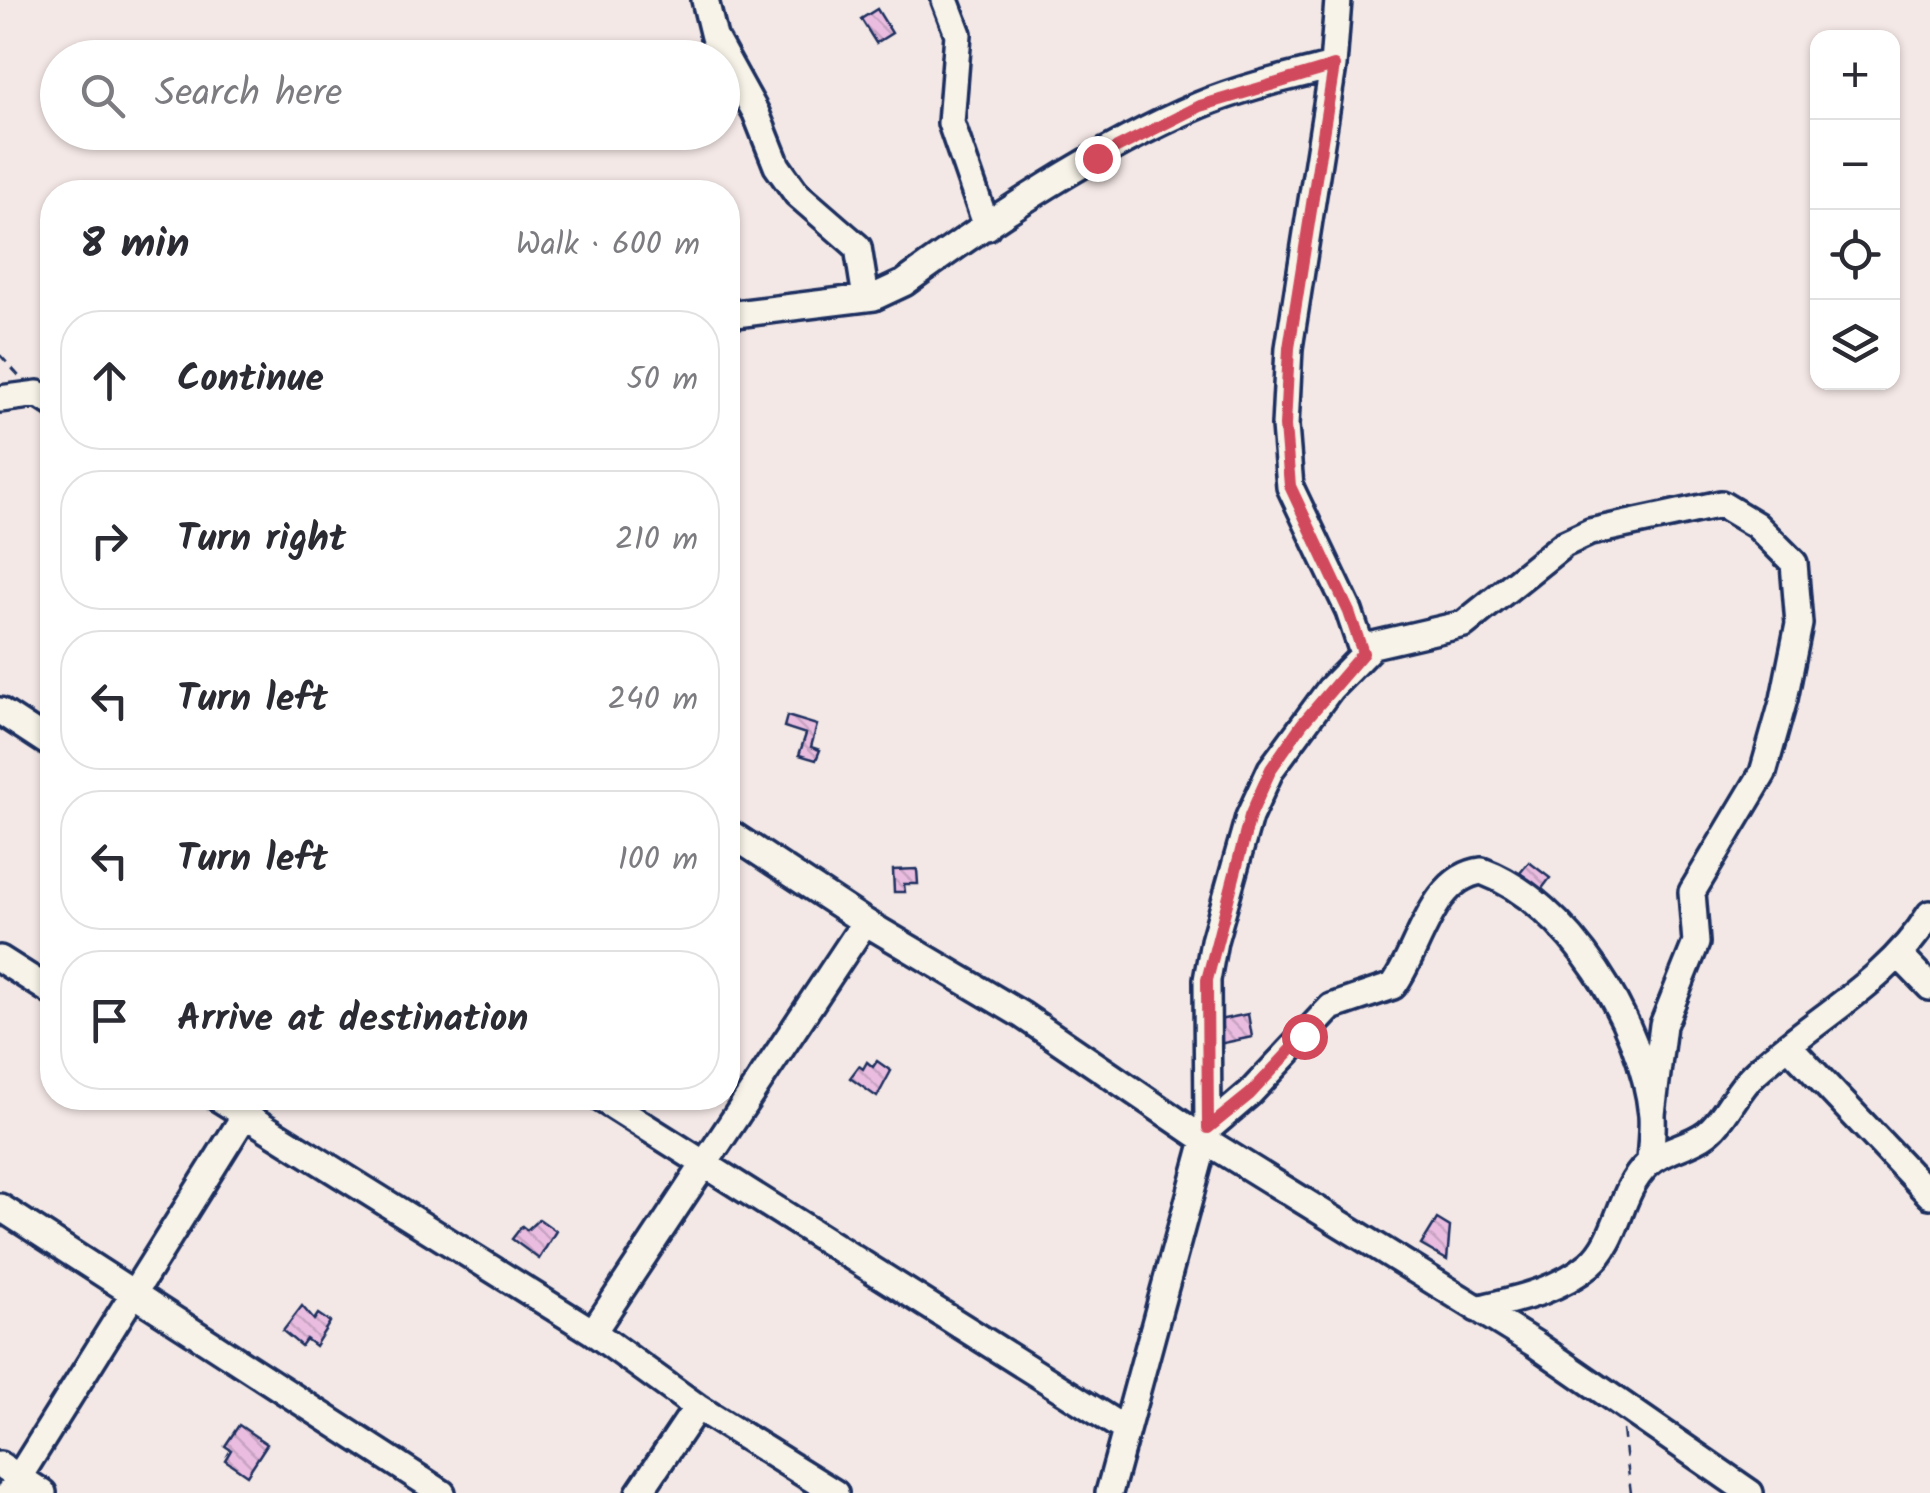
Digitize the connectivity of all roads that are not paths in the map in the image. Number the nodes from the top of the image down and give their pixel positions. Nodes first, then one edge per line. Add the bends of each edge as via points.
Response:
1 (705, 0) edge
2 (945, 0) edge
3 (1338, 0) edge
4 (716, 40) edge
5 (1334, 66) junction
6 (740, 84) edge
7 (987, 227) junction
8 (866, 298) junction
9 (740, 314) edge
10 (40, 395) edge
11 (0, 398) edge
12 (1363, 653) junction
13 (0, 711) edge
14 (40, 737) edge
15 (740, 840) edge
16 (1930, 914) edge
17 (865, 922) junction
18 (1900, 955) junction
19 (0, 959) edge
20 (40, 984) edge
21 (1930, 987) edge
22 (1788, 1046) junction
23 (238, 1110) edge
24 (619, 1110) edge
25 (1652, 1114) junction
26 (246, 1115) junction
27 (1206, 1134) junction
28 (1650, 1161) junction
29 (705, 1165) junction
30 (1930, 1195) edge
31 (0, 1207) edge
32 (131, 1293) junction
33 (1477, 1309) junction
34 (593, 1332) junction
35 (698, 1406) junction
36 (1126, 1430) junction
37 (9, 1479) edge
38 (43, 1493) edge
39 (442, 1493) edge
40 (639, 1493) edge
41 (835, 1493) edge
42 (1109, 1493) edge
43 (1750, 1493) edge

1 - 4 street
2 - 7 street via 958,34 951,123
3 - 5 street
5 - 7 street via 1200,106 1097,158
5 - 12 street via 1289,348 1285,426 1290,486
6 - 8 street via 797,194 858,247
7 - 8 street via 904,284
8 - 9 street
10 - 11 street
12 - 25 street via 1391,638 1464,624 1564,544 1618,524 1721,504 1756,525 1794,563 1799,624 1784,699 1763,773 1692,892 1696,942 1663,1025
12 - 27 street via 1302,724 1250,816 1207,980
13 - 14 street
15 - 17 street
16 - 18 street
17 - 27 street
17 - 29 street
18 - 21 street
18 - 22 street
19 - 20 street
22 - 28 street via 1752,1075 1707,1133
22 - 30 street
23 - 26 street
24 - 29 street
25 - 27 street via 1638,1056 1607,988 1538,905 1482,871 1456,881 1392,986 1331,1007
25 - 28 street
26 - 32 street
26 - 34 street
27 - 33 street
27 - 36 street
28 - 33 street via 1627,1194 1604,1250 1589,1265 1539,1293
29 - 34 street
29 - 36 street
31 - 32 street
32 - 37 street
32 - 39 street
33 - 43 street
34 - 35 street
35 - 40 street
35 - 41 street
36 - 42 street
37 - 38 street

